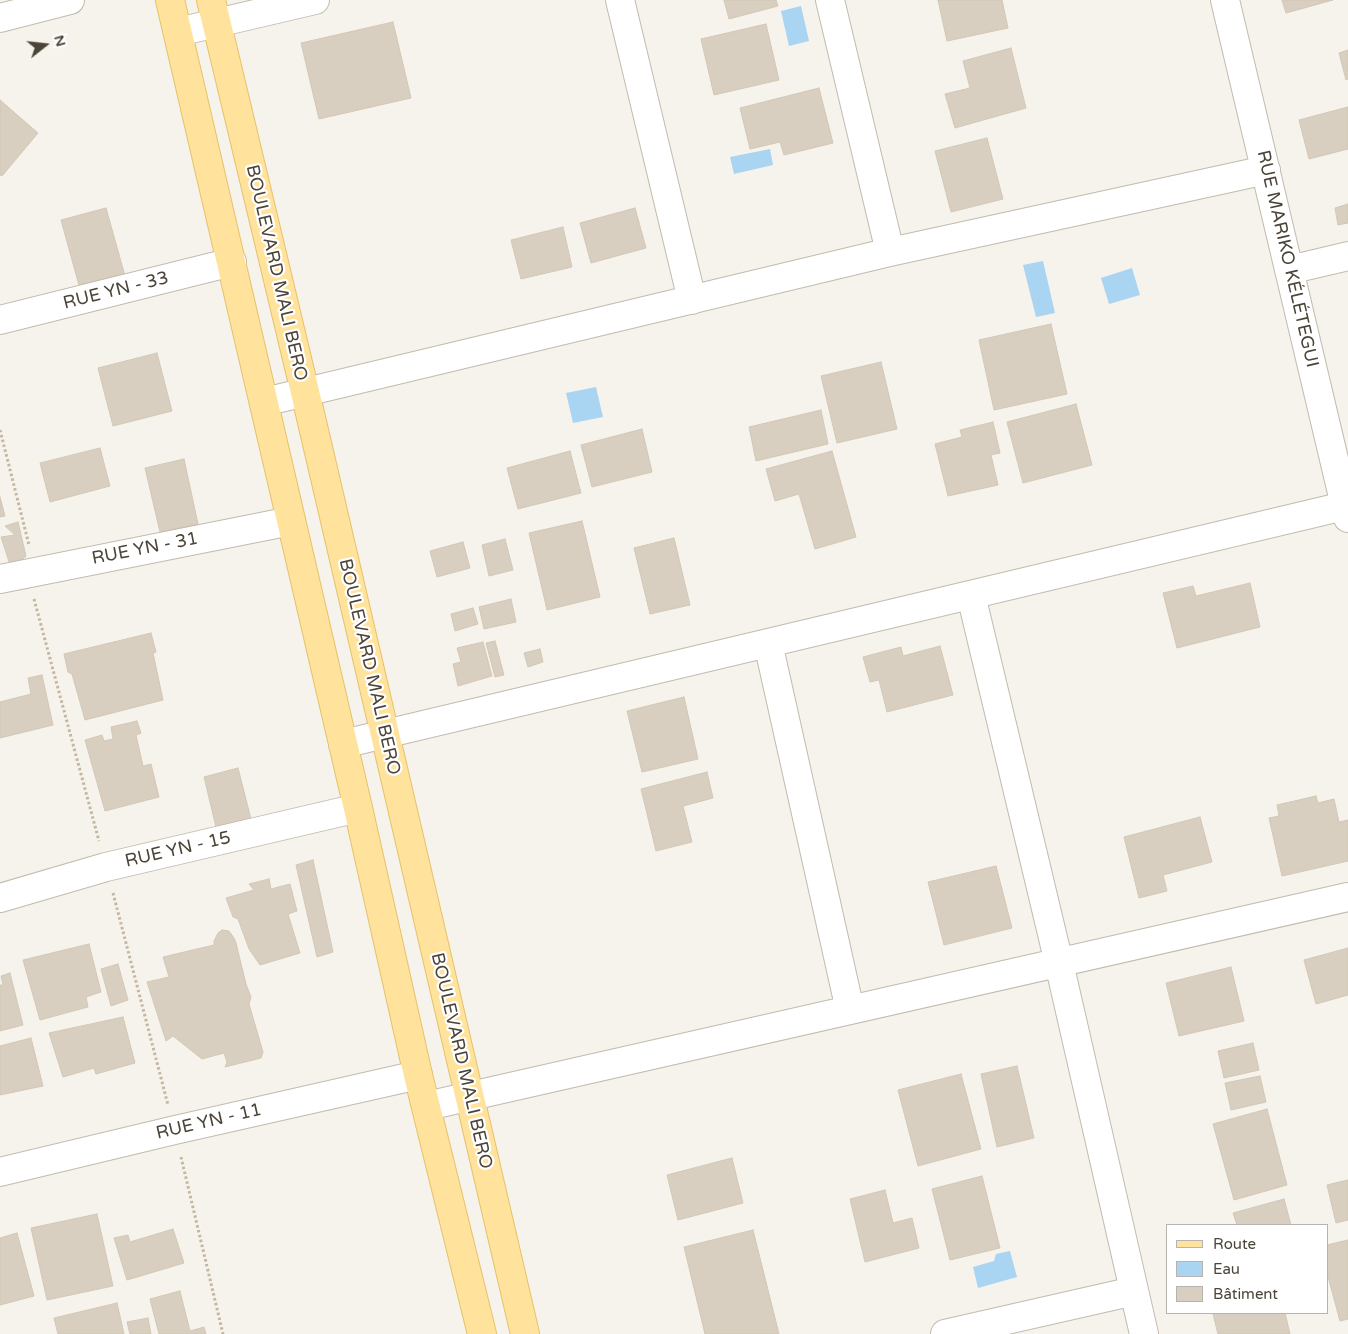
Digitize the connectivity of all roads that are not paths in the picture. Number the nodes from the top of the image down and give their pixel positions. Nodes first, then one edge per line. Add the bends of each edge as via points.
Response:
1 (70, 0) edge
2 (170, 0) edge
3 (315, 0) edge
4 (620, 0) edge
5 (830, 0) edge
6 (1226, 0) edge
7 (214, 12) edge
8 (0, 18) edge
9 (178, 32) junction
10 (1266, 170) junction
11 (890, 252) junction
12 (1348, 256) edge
13 (232, 262) junction
14 (1289, 270) junction
15 (692, 300) junction
16 (0, 320) edge
17 (305, 392) junction
18 (264, 402) junction
19 (1347, 510) edge
20 (291, 520) junction
21 (0, 579) edge
22 (971, 595) junction
23 (768, 643) junction
24 (385, 735) junction
25 (343, 744) junction
26 (358, 808) junction
27 (1348, 897) edge
28 (0, 898) edge
29 (1059, 963) junction
30 (850, 1010) junction
31 (418, 1075) junction
32 (470, 1096) junction
33 (427, 1106) junction
34 (0, 1172) edge
35 (1134, 1291) junction
36 (482, 1334) edge
37 (525, 1334) edge
38 (945, 1334) edge
39 (1144, 1334) edge

1 - 8 street
2 - 9 main road
3 - 7 street
4 - 15 street
5 - 11 street
6 - 10 street, RUE MARIKO KÉLÉTEGUI
7 - 9 street
7 - 17 main road, BOULEVARD MALI BERO
9 - 13 main road
10 - 11 street
10 - 14 street, RUE MARIKO KÉLÉTEGUI
11 - 15 street
12 - 14 street
13 - 16 street, RUE YN - 33
13 - 18 main road
14 - 19 street, RUE MARIKO KÉLÉTEGUI
15 - 17 street
17 - 18 street
17 - 24 main road, BOULEVARD MALI BERO
18 - 20 main road
19 - 22 street
20 - 21 street, RUE YN - 31
20 - 25 main road
22 - 23 street
22 - 29 street
23 - 24 street
23 - 30 street
24 - 25 street
24 - 32 main road, BOULEVARD MALI BERO
25 - 26 main road
26 - 28 street, RUE YN - 15 via 106,867
26 - 31 main road
27 - 29 street
29 - 30 street
29 - 35 street
30 - 32 street
31 - 33 main road
31 - 34 street, RUE YN - 11
32 - 33 street
32 - 37 main road, BOULEVARD MALI BERO
33 - 36 main road
35 - 38 street
35 - 39 street

